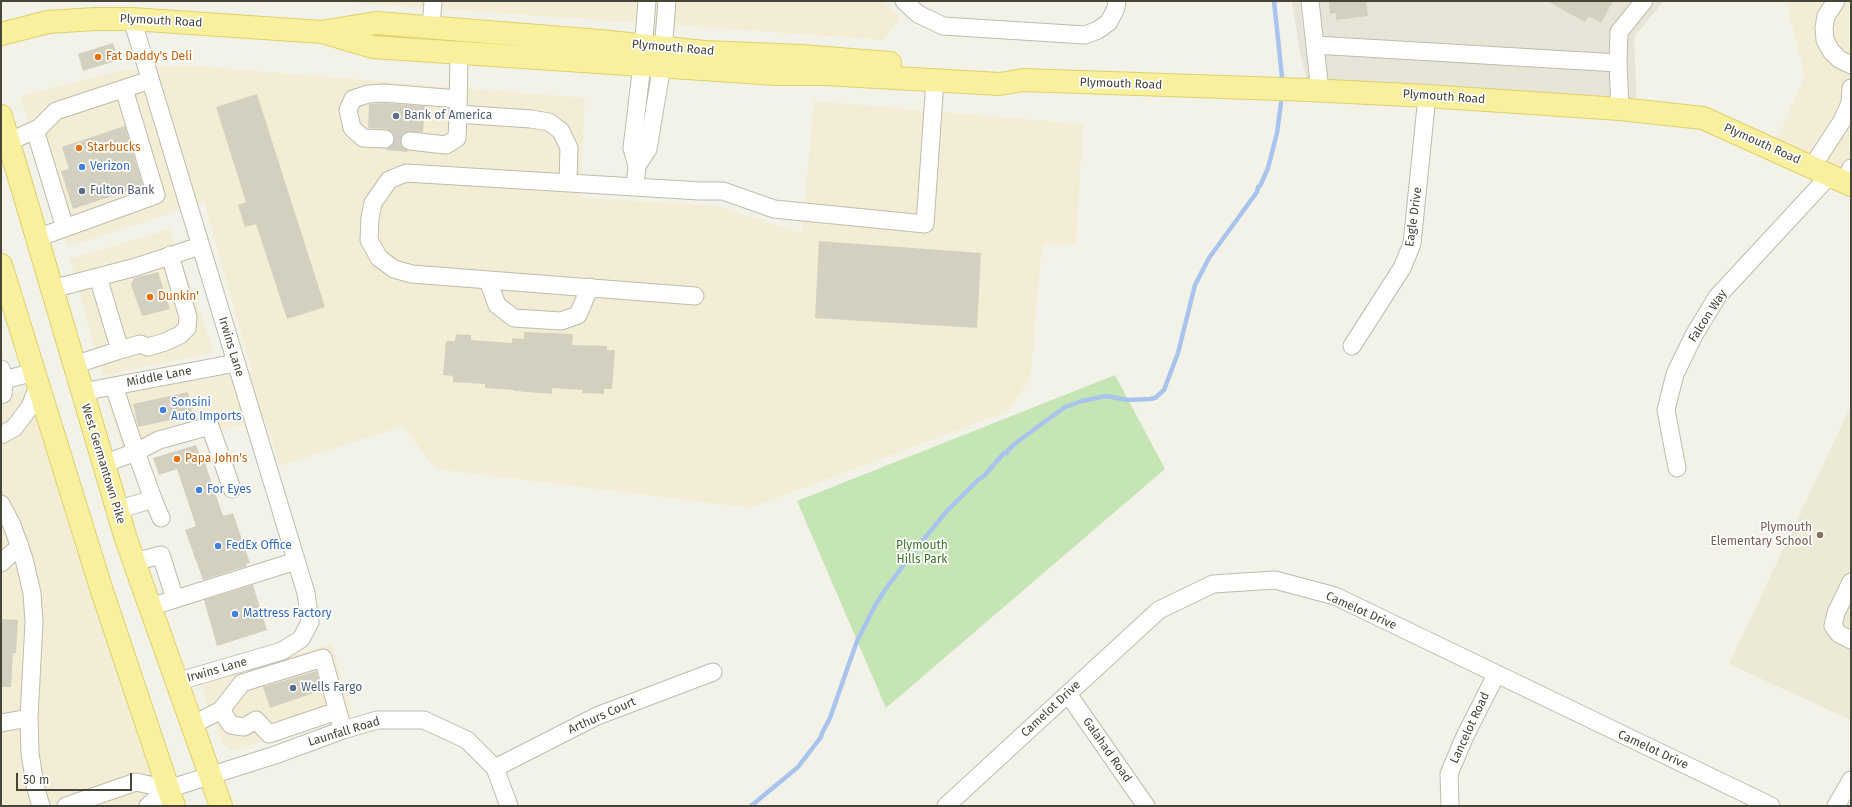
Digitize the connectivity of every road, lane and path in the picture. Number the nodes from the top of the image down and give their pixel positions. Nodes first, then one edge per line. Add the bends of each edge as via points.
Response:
1 (433, 1) edge
2 (647, 1) edge
3 (667, 1) edge
4 (904, 1) edge
5 (1117, 1) edge
6 (1310, 1) edge
7 (1644, 1) edge
8 (1836, 1) edge
9 (132, 18) junction
10 (431, 28) junction
11 (322, 32) junction
12 (1, 34) edge
13 (1315, 45) junction
14 (459, 52) junction
15 (653, 56) junction
16 (1618, 63) junction
17 (1851, 70) edge
18 (150, 80) junction
19 (935, 80) junction
20 (1023, 80) junction
21 (1851, 88) edge
22 (124, 89) junction
23 (1320, 91) junction
24 (1427, 96) junction
25 (458, 107) junction
26 (1620, 109) junction
27 (1, 116) edge
28 (35, 130) junction
29 (385, 139) tunnel mouth
30 (410, 141) tunnel mouth
31 (8, 142) junction
32 (1838, 175) edge
33 (568, 182) junction
34 (635, 186) junction
35 (65, 228) junction
36 (37, 238) junction
37 (200, 246) junction
38 (166, 257) junction
39 (1, 265) edge
40 (98, 277) junction
41 (488, 280) junction
42 (590, 287) junction
43 (52, 289) junction
44 (695, 296) dead end
45 (7, 306) edge
46 (1352, 346) dead end
47 (120, 350) junction
48 (236, 363) junction
49 (74, 365) junction
50 (36, 379) junction
51 (2, 381) edge
52 (114, 386) junction
53 (82, 392) junction
54 (1, 434) edge
55 (136, 452) junction
56 (103, 464) junction
57 (1677, 468) dead end
58 (232, 489) dead end
59 (153, 499) junction
60 (1, 504) edge
61 (117, 510) junction
62 (161, 518) dead end
63 (20, 546) junction
64 (296, 561) junction
65 (134, 562) junction
66 (1, 563) edge
67 (1851, 582) edge
68 (175, 599) junction
69 (150, 607) junction
70 (1851, 640) edge
71 (713, 672) dead end
72 (1496, 675) junction
73 (176, 682) junction
74 (1068, 694) junction
75 (221, 710) junction
76 (337, 711) junction
77 (29, 718) junction
78 (1, 723) edge
79 (192, 725) junction
80 (343, 730) junction
81 (269, 734) junction
82 (275, 755) junction
83 (495, 768) junction
84 (210, 776) junction
85 (1851, 780) edge
86 (171, 797) edge
87 (41, 806) edge
88 (66, 806) edge
89 (148, 806) edge
90 (220, 806) edge
91 (509, 806) edge
92 (946, 806) edge
93 (1146, 806) edge
94 (1450, 806) edge
95 (1772, 806) edge
96 (1836, 806) edge

1 - 10 street
2 - 15 street
3 - 15 street
4 - 5 street via 918,14 943,26 1085,35 1109,22
6 - 13 street
7 - 16 street via 1619,32
8 - 17 street via 1826,16 1825,40 1831,51
9 - 11 main road, Plymouth Road
9 - 12 main road, Plymouth Road via 48,22
9 - 18 street, Irwins Lane
10 - 11 main road, Plymouth Road via 376,23
10 - 15 main road, Plymouth Road
11 - 14 main road, Plymouth Road via 373,47
13 - 16 street
13 - 23 street
14 - 15 main road, Plymouth Road
14 - 25 street
15 - 19 main road, Plymouth Road via 778,74
15 - 20 main road, Plymouth Road via 704,52 800,56 994,72
15 - 34 street via 632,148 637,166
16 - 26 street
18 - 22 street
18 - 37 street, Irwins Lane
19 - 20 main road, Plymouth Road via 1000,84
19 - 34 street via 925,224 774,209 723,190 700,191
20 - 23 main road, Plymouth Road
21 - 32 street, Falcon Way via 1850,103 1842,121
22 - 28 street via 56,111
22 - 35 street via 156,195
23 - 24 main road, Plymouth Road
24 - 26 main road, Plymouth Road
24 - 46 street, Eagle Drive via 1412,244 1402,268
25 - 29 street via 384,93 368,94 353,99 348,110 352,128 363,138
25 - 30 street via 456,138 446,145
25 - 33 street via 549,122 561,131 569,148
26 - 32 main road, Plymouth Road via 1703,118
27 - 31 main road, West Germantown Pike
28 - 31 street
28 - 35 street
31 - 36 main road, West Germantown Pike
32 - 57 street, Falcon Way via 1717,297 1694,335 1675,374 1666,410
33 - 34 street
33 - 41 street via 406,173 389,180 373,203 370,218 369,240 379,258 394,269 412,274
35 - 36 street
36 - 43 main road, West Germantown Pike
37 - 38 street
37 - 48 street, Irwins Lane
38 - 40 street
38 - 47 street via 179,312 177,325 172,330
39 - 45 main road
40 - 43 street
40 - 47 street
41 - 42 street
41 - 42 street via 497,305 514,318 561,321 578,315
42 - 44 street
43 - 49 main road, West Germantown Pike
45 - 50 main road
47 - 49 street
48 - 52 street, Middle Lane
48 - 64 street, Irwins Lane
49 - 53 main road, West Germantown Pike
50 - 51 street
50 - 54 street via 30,407 14,428
50 - 86 main road via 101,588
52 - 53 street, Middle Lane
52 - 55 street
53 - 56 main road, West Germantown Pike
55 - 56 street
55 - 58 street via 159,440 210,426
55 - 59 street
56 - 61 main road, West Germantown Pike
59 - 61 street
59 - 62 street
60 - 63 street
61 - 65 main road, West Germantown Pike
63 - 66 street
63 - 77 street via 32,593 34,622
64 - 68 street
64 - 73 street, Irwins Lane via 306,593 310,622 301,639 282,651
65 - 68 street via 161,555
65 - 69 main road, West Germantown Pike
67 - 70 street via 1836,613 1833,626 1839,634
68 - 69 street
69 - 73 main road, West Germantown Pike
71 - 83 street, Arthurs Court via 597,716
72 - 74 street, Camelot Drive via 1335,596 1274,580 1213,584 1159,610
72 - 94 street, Lancelot Road via 1449,774
72 - 95 street, Camelot Drive
73 - 79 main road, West Germantown Pike
74 - 92 street, Camelot Drive
74 - 93 street, Galahad Road
75 - 76 street via 242,683 323,658
75 - 79 street
75 - 81 street via 231,725 244,727 256,720
76 - 80 street
76 - 81 street
77 - 78 street
77 - 87 street via 30,753
79 - 84 main road, West Germantown Pike
80 - 82 street, Launfall Road
80 - 83 street, Launfall Road via 377,720 424,720 467,740
81 - 82 street
82 - 84 street, Launfall Road
83 - 91 street, Launfall Road
84 - 86 street, Launfall Road
84 - 90 main road, West Germantown Pike
85 - 96 street
86 - 88 street via 136,782
86 - 89 street

